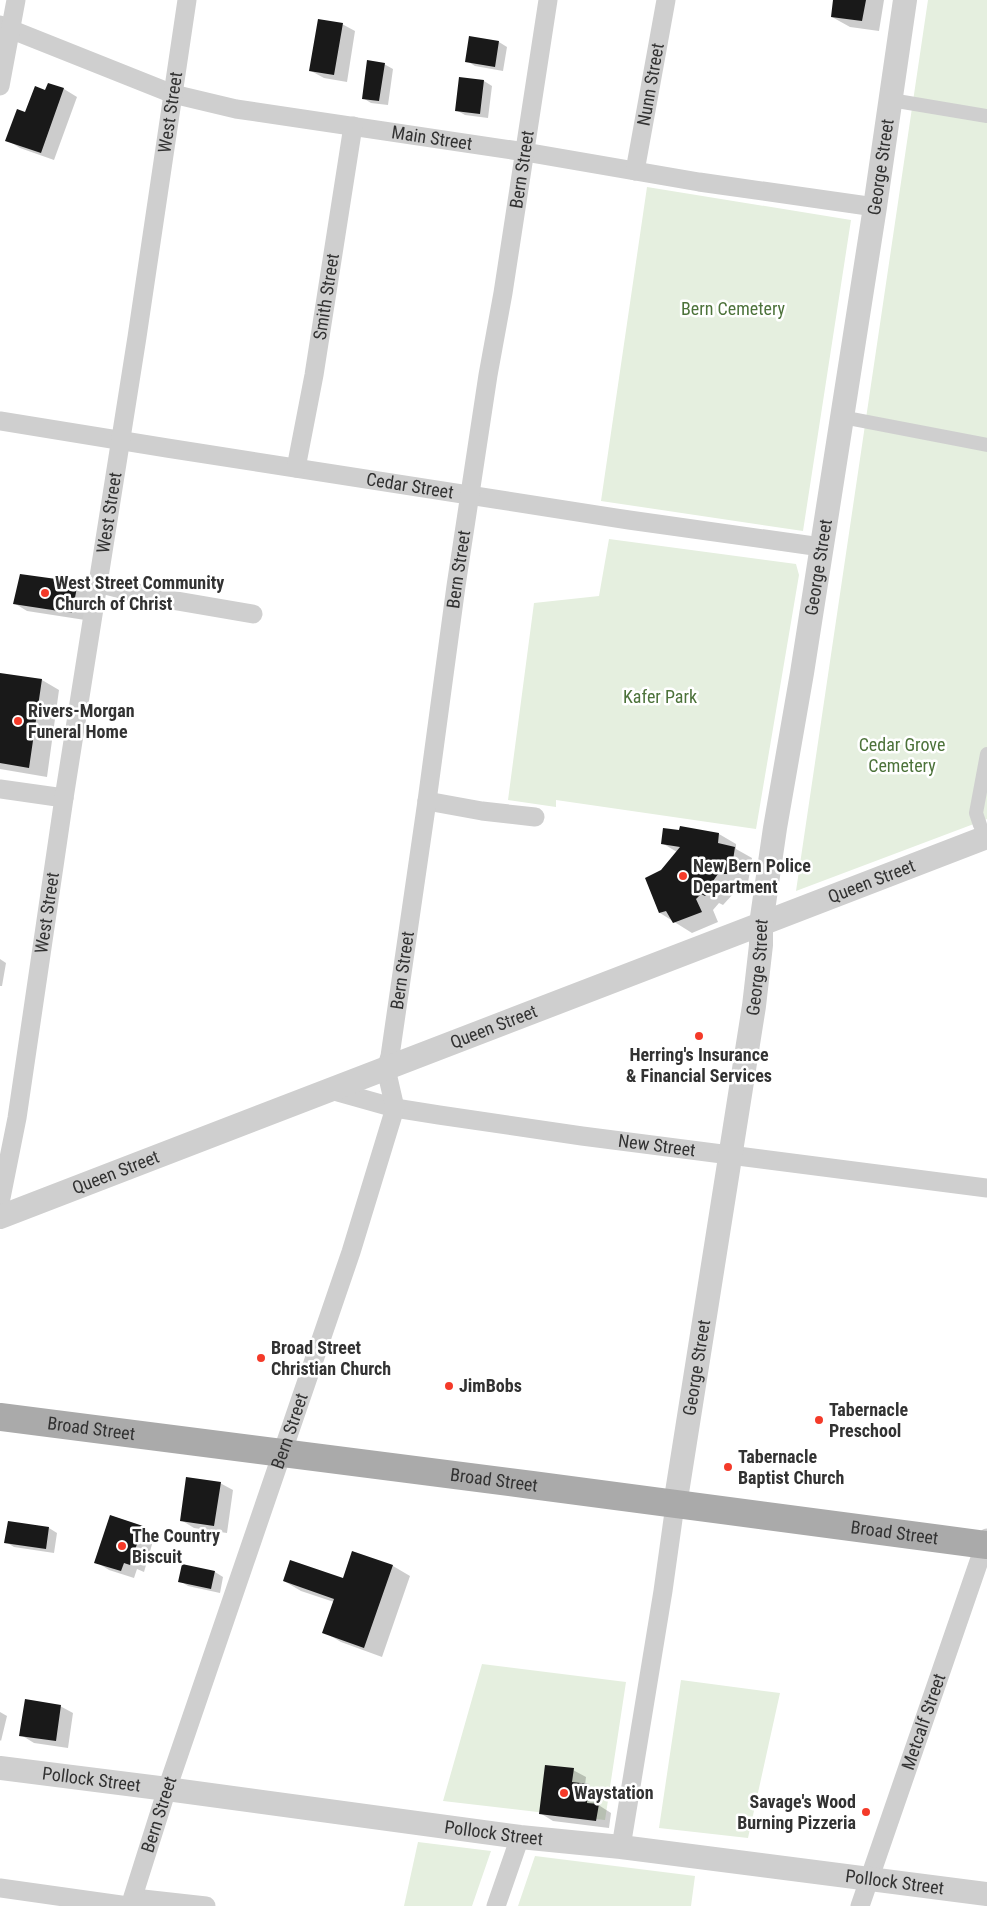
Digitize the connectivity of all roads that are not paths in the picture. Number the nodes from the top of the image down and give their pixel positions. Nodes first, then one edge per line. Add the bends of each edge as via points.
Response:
1 (16, 0) edge
2 (187, 0) edge
3 (548, 0) edge
4 (666, 0) edge
5 (905, 0) edge
6 (5, 27) edge
7 (0, 86) edge
8 (173, 94) junction
9 (891, 100) junction
10 (987, 116) edge
11 (353, 126) junction
12 (525, 152) junction
13 (635, 171) junction
14 (875, 207) junction
15 (842, 417) junction
16 (0, 421) edge
17 (120, 440) junction
18 (987, 445) edge
19 (296, 468) junction
20 (470, 495) junction
21 (821, 547) junction
22 (98, 583) junction
23 (253, 614) dead end
24 (987, 754) edge
25 (0, 789) edge
26 (64, 798) junction
27 (428, 801) junction
28 (535, 817) dead end
29 (984, 831) edge
30 (761, 924) junction
31 (386, 1069) junction
32 (331, 1090) junction
33 (395, 1108) junction
34 (731, 1154) junction
35 (987, 1188) edge
36 (0, 1204) edge
37 (0, 1218) edge
38 (0, 1400) edge
39 (0, 1417) edge
40 (286, 1444) junction
41 (677, 1496) junction
42 (986, 1539) edge
43 (0, 1768) edge
44 (167, 1789) junction
45 (520, 1837) junction
46 (621, 1847) junction
47 (869, 1878) junction
48 (0, 1888) edge
49 (987, 1894) edge
50 (131, 1903) edge
51 (206, 1906) edge
52 (496, 1906) edge
53 (860, 1906) edge

1 - 6 street
2 - 8 street, West Street
3 - 12 street, Bern Street
4 - 13 street, Nunn Street
5 - 9 street, George Street
6 - 7 street
6 - 8 street, Main Street
8 - 11 street, Main Street via 236,109
8 - 17 street, West Street
9 - 10 street
9 - 14 street, George Street
11 - 12 street, Main Street
11 - 19 street, Smith Street
12 - 13 street, Main Street
12 - 20 street, Bern Street
13 - 14 street, Main Street
14 - 15 street, George Street
15 - 18 street
15 - 21 street, George Street
16 - 17 street, Cedar Street
17 - 19 street, Cedar Street
17 - 22 street, West Street
19 - 20 street, Cedar Street
20 - 21 street, Cedar Street
20 - 27 street, Bern Street
21 - 30 street, George Street
22 - 23 street via 148,596
22 - 26 street, West Street
24 - 29 street via 976,813
25 - 26 street
26 - 36 street, West Street via 17,1118
27 - 28 street
27 - 31 street, Bern Street
29 - 30 street, Queen Street
30 - 31 street, Queen Street
30 - 34 street, George Street via 754,1006
31 - 32 street, Queen Street
31 - 33 street, Bern Street
32 - 33 street, New Street
32 - 37 street, Queen Street
33 - 34 street, New Street
33 - 40 street, Bern Street via 351,1252
34 - 35 street, New Street
34 - 41 street, George Street
38 - 40 main road, Broad Street
39 - 40 main road, Broad Street
40 - 41 main road, Broad Street
40 - 44 street, Bern Street
41 - 42 main road, Broad Street
41 - 46 street, George Street
42 - 47 street, Metcalf Street
43 - 44 street, Pollock Street
44 - 45 street, Pollock Street
44 - 50 street, Bern Street
45 - 46 street, Pollock Street
45 - 52 street
46 - 47 street, Pollock Street
47 - 49 street, Pollock Street
47 - 53 street, Metcalf Street
48 - 50 street
50 - 51 street

